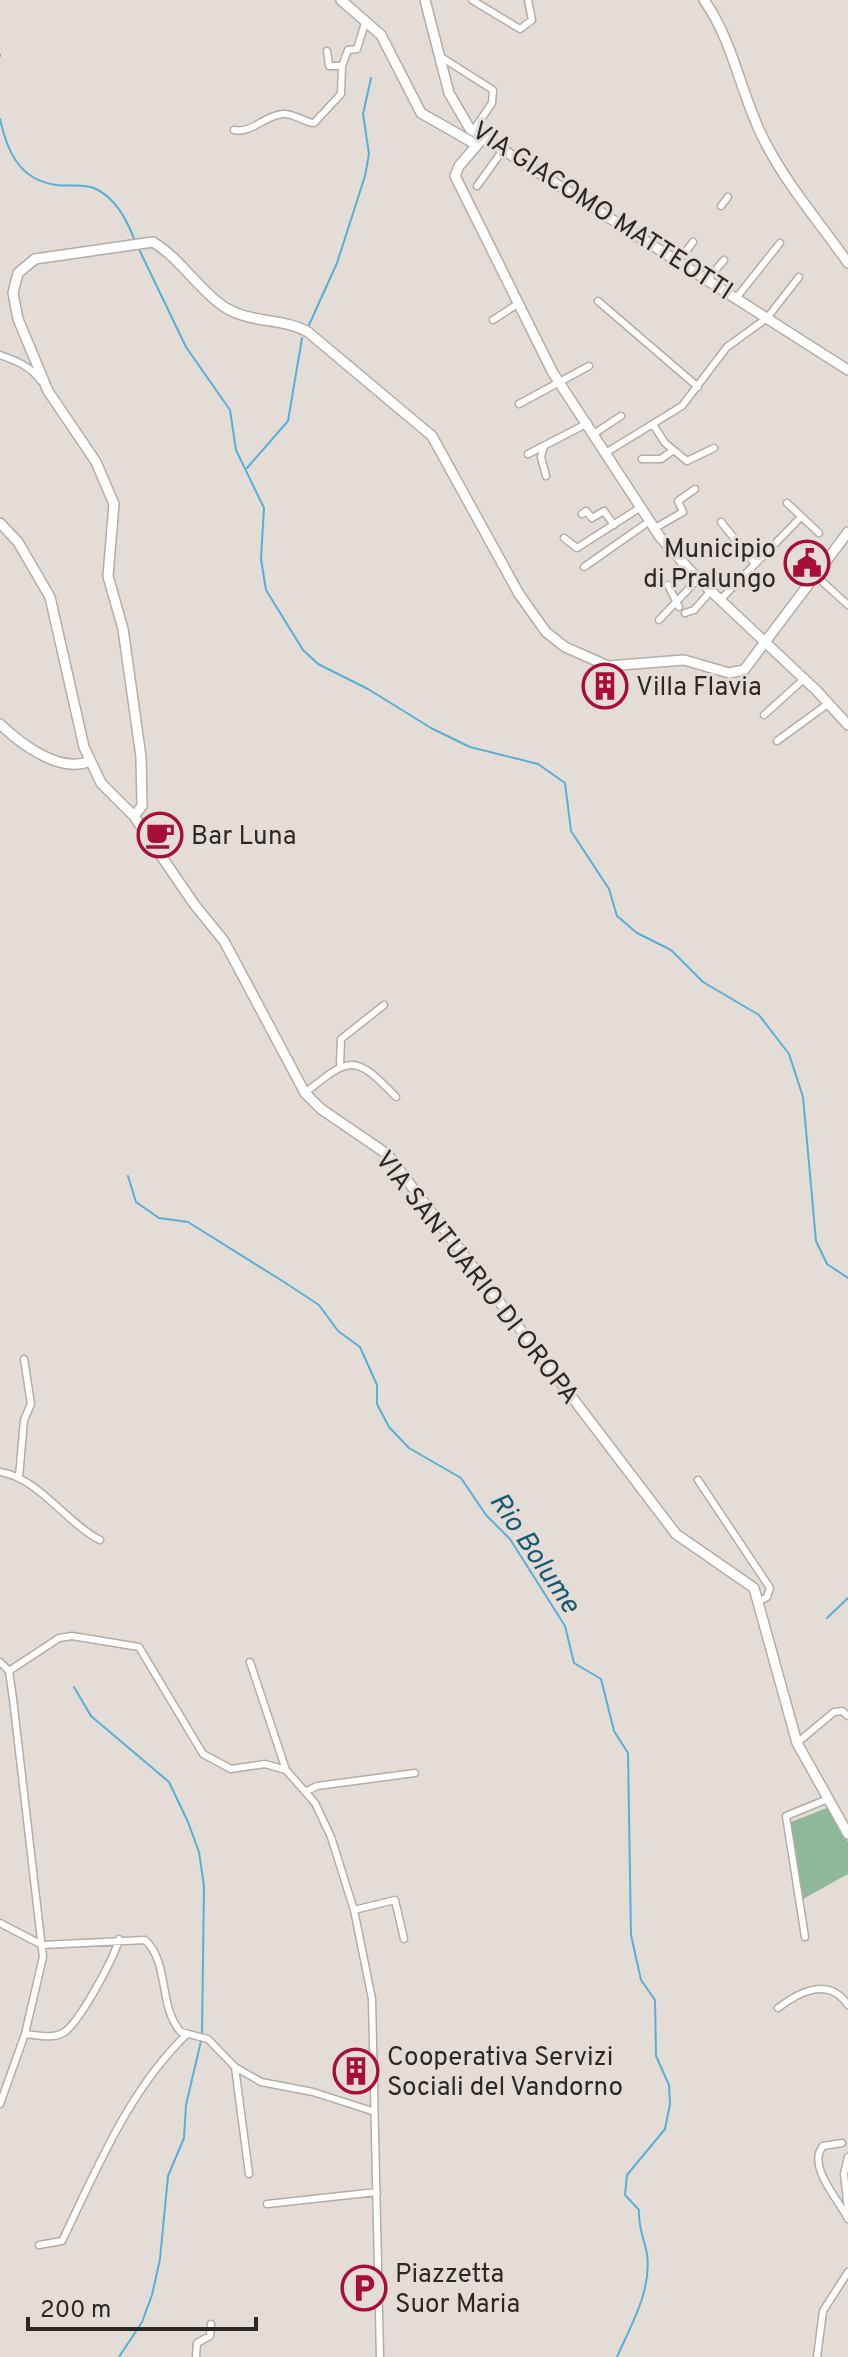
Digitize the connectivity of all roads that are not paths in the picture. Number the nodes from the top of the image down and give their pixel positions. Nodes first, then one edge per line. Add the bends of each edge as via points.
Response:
1 (341, 0) edge
2 (425, 0) edge
3 (472, 0) edge
4 (528, 0) edge
5 (704, 0) edge
6 (366, 20) junction
7 (327, 51) dead end
8 (438, 55) junction
9 (342, 66) junction
10 (234, 130) dead end
11 (473, 131) junction
12 (481, 141) junction
13 (504, 148) junction
14 (477, 186) dead end
15 (728, 197) dead end
16 (721, 206) dead end
17 (693, 242) dead end
18 (780, 243) dead end
19 (724, 260) dead end
20 (678, 262) junction
21 (848, 263) edge
22 (799, 277) dead end
23 (707, 280) junction
24 (737, 297) junction
25 (598, 301) dead end
26 (519, 303) junction
27 (767, 318) junction
28 (493, 320) dead end
29 (0, 355) edge
30 (589, 366) dead end
31 (848, 370) edge
32 (558, 381) junction
33 (698, 387) junction
34 (48, 391) junction
35 (519, 404) dead end
36 (621, 416) dead end
37 (588, 423) junction
38 (654, 426) junction
39 (595, 433) junction
40 (544, 446) junction
41 (714, 448) dead end
42 (672, 451) junction
43 (607, 452) junction
44 (528, 454) dead end
45 (642, 459) dead end
46 (546, 476) dead end
47 (695, 489) dead end
48 (787, 503) dead end
49 (641, 507) junction
50 (582, 514) dead end
51 (801, 517) junction
52 (721, 522) dead end
53 (0, 523) edge
54 (614, 525) junction
55 (649, 525) junction
56 (848, 532) edge
57 (819, 533) dead end
58 (564, 538) dead end
59 (755, 564) junction
60 (584, 567) dead end
61 (815, 575) junction
62 (698, 579) junction
63 (668, 585) dead end
64 (711, 591) junction
65 (721, 599) junction
66 (848, 605) edge
67 (680, 608) junction
68 (659, 620) dead end
69 (764, 642) junction
70 (804, 679) junction
71 (829, 703) junction
72 (764, 715) dead end
73 (0, 724) edge
74 (848, 725) edge
75 (777, 741) dead end
76 (90, 761) junction
77 (134, 816) junction
78 (384, 1005) dead end
79 (340, 1065) junction
80 (305, 1093) junction
81 (396, 1097) dead end
82 (24, 1359) dead end
83 (0, 1472) edge
84 (19, 1477) junction
85 (698, 1480) dead end
86 (100, 1540) dead end
87 (760, 1601) junction
88 (0, 1662) edge
89 (250, 1662) dead end
90 (9, 1671) junction
91 (848, 1716) edge
92 (797, 1743) junction
93 (286, 1770) junction
94 (415, 1773) dead end
95 (305, 1792) junction
96 (828, 1799) junction
97 (848, 1834) edge
98 (354, 1910) junction
99 (0, 1923) edge
100 (805, 1937) dead end
101 (119, 1939) junction
102 (404, 1939) dead end
103 (42, 1945) junction
104 (848, 2005) edge
105 (778, 2008) dead end
106 (25, 2034) junction
107 (187, 2034) junction
108 (235, 2067) junction
109 (0, 2104) edge
110 (372, 2111) junction
111 (842, 2143) dead end
112 (848, 2157) edge
113 (249, 2174) dead end
114 (377, 2192) junction
115 (267, 2204) dead end
116 (848, 2210) edge
117 (848, 2219) edge
118 (39, 2245) dead end
119 (848, 2272) edge
120 (211, 2324) dead end
121 (196, 2357) edge
122 (380, 2357) edge
123 (817, 2357) edge

1 - 6 street
2 - 8 street, VIA GIACOMO MATTEOTTI
3 - 4 street via 520,29 532,20
5 - 21 street via 727,40 775,162
6 - 9 street via 362,41 357,49 348,50
6 - 12 street via 390,49 421,113
7 - 9 street via 329,66
8 - 11 street, VIA GIACOMO MATTEOTTI via 449,93
8 - 11 street via 493,90 492,103
9 - 10 street via 341,94 314,123 286,113
11 - 12 street, VIA GIACOMO MATTEOTTI
12 - 13 street, VIA GIACOMO MATTEOTTI
12 - 26 street via 455,176
13 - 14 street
13 - 20 street, VIA GIACOMO MATTEOTTI
15 - 16 street
17 - 20 street
18 - 24 street
19 - 23 street
20 - 23 street, VIA GIACOMO MATTEOTTI
22 - 27 street
23 - 24 street, VIA GIACOMO MATTEOTTI
24 - 27 street, VIA GIACOMO MATTEOTTI
25 - 33 street
26 - 28 street
26 - 32 street
27 - 31 street, VIA GIACOMO MATTEOTTI
27 - 33 street via 727,347
29 - 34 street via 34,371
30 - 32 street
32 - 35 street
32 - 37 street
33 - 38 street
34 - 69 street via 18,319 13,293 18,273 35,259 153,242 225,308 308,332 432,436 532,616 565,647 608,666 684,660 737,673
34 - 77 street via 96,462 114,504 108,576 123,629 141,757 142,806
36 - 39 street
37 - 39 street
37 - 40 street
38 - 42 street
38 - 43 street
39 - 43 street
40 - 44 street
40 - 46 street
41 - 42 street via 692,461
42 - 45 street via 661,459
43 - 49 street
47 - 55 street via 678,501 683,512
48 - 51 street
49 - 54 street
49 - 55 street
50 - 54 street via 586,511 592,518 604,511
51 - 57 street
51 - 59 street
52 - 59 street
53 - 76 street, VIA SANTUARIO DI OROPA via 18,542 50,597
54 - 58 street via 577,548
55 - 60 street
55 - 62 street
56 - 61 street
59 - 65 street
61 - 66 street
61 - 69 street
62 - 64 street
62 - 67 street
63 - 67 street
64 - 65 street
64 - 67 street via 694,610
65 - 69 street
67 - 68 street
69 - 70 street
70 - 71 street
70 - 72 street
71 - 74 street
71 - 75 street
73 - 76 street via 62,763
76 - 77 street, VIA SANTUARIO DI OROPA via 101,783
77 - 80 street, VIA SANTUARIO DI OROPA via 224,941
78 - 79 street via 341,1039
79 - 80 street
79 - 81 street via 361,1067
80 - 87 street, VIA SANTUARIO DI OROPA via 387,1154 658,1513 688,1544 754,1588
82 - 84 street via 31,1404 24,1420
83 - 84 street
84 - 86 street
85 - 87 street via 770,1588
87 - 92 street
88 - 90 street
89 - 93 street
90 - 93 street via 59,1638 139,1647 203,1754 231,1769 265,1764
90 - 103 street
91 - 92 street via 834,1712
92 - 96 street
93 - 95 street
94 - 95 street
95 - 98 street via 331,1837
96 - 97 street
96 - 100 street via 786,1816
98 - 102 street via 395,1900
98 - 110 street via 372,1999
99 - 103 street
101 - 103 street
101 - 106 street via 114,1959 68,2030 51,2036
101 - 107 street via 137,1938 150,1945 171,2018
103 - 106 street
104 - 105 street via 839,1994 813,1988
106 - 109 street
107 - 108 street via 208,2039
107 - 118 street via 168,2052 98,2159 62,2241
108 - 110 street via 271,2086 313,2092
108 - 113 street
110 - 114 street
111 - 117 street via 823,2146 819,2155 825,2182
112 - 116 street
114 - 115 street
114 - 122 street
119 - 123 street via 823,2311
120 - 121 street via 210,2336 197,2343

